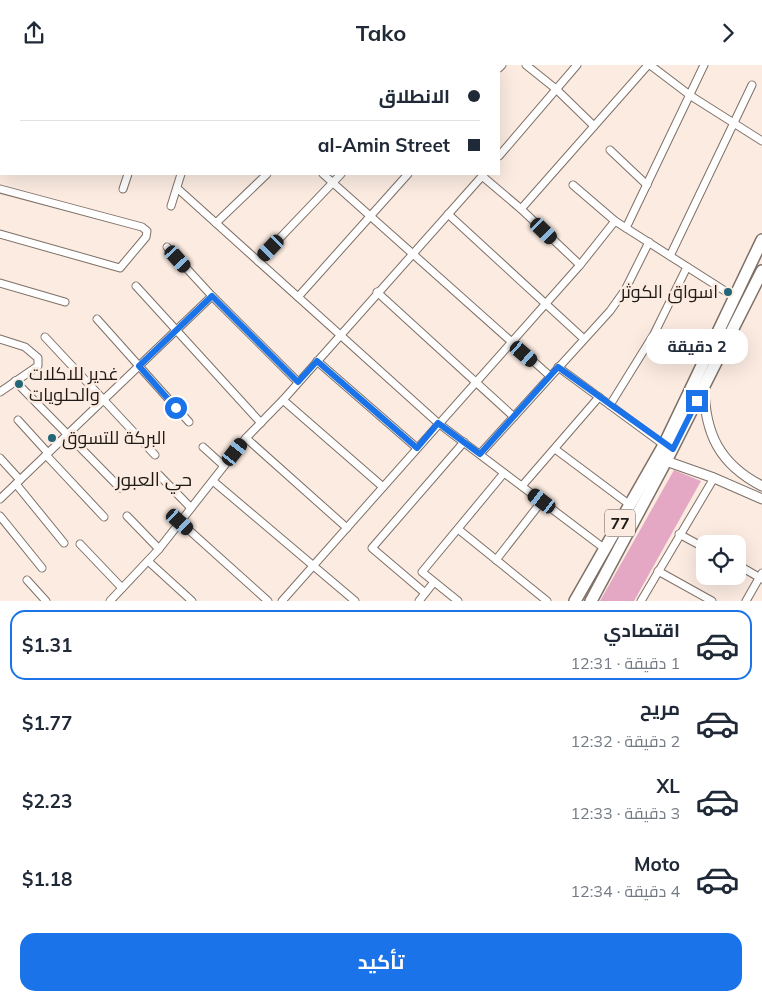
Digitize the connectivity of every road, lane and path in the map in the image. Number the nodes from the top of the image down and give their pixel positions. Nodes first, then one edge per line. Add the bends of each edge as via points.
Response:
1 (526, 65) edge
2 (577, 65) edge
3 (649, 65) edge
4 (704, 65) edge
5 (752, 85) dead end
6 (556, 89) junction
7 (691, 96) junction
8 (734, 124) junction
9 (594, 126) junction
10 (762, 141) edge
11 (610, 150) dead end
12 (500, 156) edge
13 (128, 175) edge
14 (181, 175) edge
15 (266, 175) edge
16 (324, 175) edge
17 (340, 175) edge
18 (407, 175) edge
19 (483, 175) edge
20 (333, 183) junction
21 (572, 185) dead end
22 (647, 185) junction
23 (177, 188) junction
24 (0, 189) edge
25 (123, 189) dead end
26 (171, 205) dead end
27 (521, 209) junction
28 (448, 214) junction
29 (370, 216) junction
30 (615, 221) junction
31 (216, 223) junction
32 (626, 228) junction
33 (0, 235) edge
34 (762, 240) edge
35 (648, 242) junction
36 (167, 247) dead end
37 (412, 253) junction
38 (670, 256) junction
39 (258, 261) junction
40 (580, 265) junction
41 (687, 267) junction
42 (747, 274) junction
43 (760, 275) edge
44 (0, 283) edge
45 (136, 286) dead end
46 (377, 292) junction
47 (212, 296) junction
48 (298, 297) junction
49 (736, 298) junction
50 (65, 302) dead end
51 (545, 304) junction
52 (97, 319) dead end
53 (176, 331) junction
54 (340, 335) junction
55 (45, 337) dead end
56 (0, 339) edge
57 (584, 339) junction
58 (511, 343) junction
59 (317, 361) junction
60 (139, 366) junction
61 (558, 367) junction
62 (550, 376) junction
63 (15, 381) junction
64 (298, 382) junction
65 (476, 382) junction
66 (704, 387) junction
67 (0, 392) edge
68 (599, 397) junction
69 (104, 399) junction
70 (283, 400) junction
71 (610, 405) junction
72 (514, 417) junction
73 (18, 420) dead end
74 (189, 421) dead end
75 (261, 423) junction
76 (438, 423) junction
77 (67, 434) junction
78 (246, 438) junction
79 (464, 442) junction
80 (203, 447) dead end
81 (668, 447) junction
82 (417, 448) junction
83 (555, 449) junction
84 (47, 454) junction
85 (480, 454) junction
86 (155, 455) dead end
87 (0, 458) edge
88 (666, 461) junction
89 (224, 466) junction
90 (504, 473) junction
91 (159, 475) dead end
92 (714, 478) junction
93 (213, 481) junction
94 (18, 482) junction
95 (762, 485) edge
96 (522, 486) junction
97 (383, 487) junction
98 (120, 488) dead end
99 (0, 499) edge
100 (762, 499) edge
101 (542, 501) junction
102 (630, 505) junction
103 (191, 508) junction
104 (0, 516) edge
105 (127, 516) dead end
106 (104, 517) dead end
107 (180, 522) junction
108 (346, 528) junction
109 (458, 529) junction
110 (679, 534) junction
111 (64, 543) dead end
112 (696, 543) edge
113 (80, 544) dead end
114 (159, 549) junction
115 (605, 549) junction
116 (496, 560) junction
117 (148, 561) junction
118 (313, 566) junction
119 (42, 568) dead end
120 (746, 569) edge
121 (658, 571) junction
122 (761, 576) edge
123 (27, 580) dead end
124 (434, 582) junction
125 (122, 588) junction
126 (425, 593) junction
127 (46, 601) edge
128 (111, 601) edge
129 (192, 601) edge
130 (268, 601) edge
131 (282, 601) edge
132 (355, 601) edge
133 (419, 601) edge
134 (458, 601) edge
135 (547, 601) edge
136 (575, 601) edge
137 (591, 601) edge
138 (641, 601) edge
139 (712, 601) edge
140 (746, 601) edge

1 - 6 street
2 - 6 street
3 - 7 street
3 - 9 street
4 - 7 street
5 - 8 street
6 - 9 street
6 - 12 street
7 - 8 street
7 - 22 street
8 - 10 street
8 - 38 street
9 - 27 street
11 - 22 street
13 - 25 street
14 - 23 street
15 - 31 street
16 - 20 street
17 - 20 street
18 - 29 street
19 - 27 street
19 - 28 street
20 - 29 street
20 - 39 street
21 - 30 street
22 - 32 street
23 - 26 street
23 - 31 street
24 - 33 street via 142,227 146,237 120,268
27 - 40 street
28 - 37 street
28 - 51 street
29 - 37 street
29 - 48 street
30 - 32 street
30 - 40 street
31 - 39 street
32 - 35 street
34 - 42 main road, 77
35 - 38 street
35 - 57 street via 625,291
36 - 47 street
37 - 46 street
37 - 58 street
38 - 41 street
39 - 48 street
40 - 51 street
41 - 49 street
41 - 71 street via 654,334
42 - 43 main road
42 - 49 main road, 77
43 - 66 main road, 77
44 - 50 street
45 - 53 street
46 - 54 street
46 - 65 street
47 - 53 street
47 - 64 street
48 - 54 street
49 - 81 main road, 77
51 - 57 street
51 - 58 street
52 - 60 street
53 - 60 street
53 - 75 street
54 - 59 street
54 - 76 street
55 - 69 street
56 - 63 street via 24,347 38,358 38,366
57 - 61 street
58 - 62 street
58 - 65 street
59 - 64 street
59 - 82 street
60 - 69 street
60 - 74 street
61 - 62 street
61 - 68 street
62 - 72 street
63 - 67 street
63 - 77 street
64 - 70 street
65 - 72 street
65 - 76 street
66 - 81 main road, 77
66 - 95 street via 706,419 717,447 736,468
68 - 71 street
68 - 83 street
69 - 77 street
69 - 86 street
70 - 75 street
70 - 97 street
71 - 81 street
72 - 85 street
73 - 84 street
75 - 78 street
76 - 79 street
76 - 82 street
77 - 84 street
77 - 98 street
78 - 89 street
78 - 108 street
79 - 85 street
79 - 126 street via 372,548
80 - 89 street
81 - 88 main road, 77
81 - 102 main road, 77
82 - 97 street
83 - 96 street
83 - 102 street
84 - 94 street
84 - 106 street
85 - 90 street
87 - 94 street
88 - 92 street
88 - 137 main road, 77
89 - 93 street
90 - 96 street
90 - 109 street
91 - 103 street
92 - 100 street
92 - 110 street
93 - 103 street
93 - 118 street
94 - 99 street
94 - 111 street
96 - 101 street
97 - 108 street
101 - 115 street
101 - 116 street
102 - 115 main road, 77
103 - 107 street
104 - 119 street
105 - 114 street
107 - 114 street
107 - 130 street
108 - 118 street
109 - 116 street
109 - 124 street via 422,572
110 - 112 street
110 - 121 street
113 - 125 street
114 - 117 street
115 - 136 main road, 77
116 - 135 street
117 - 125 street
117 - 129 street
118 - 131 street
118 - 132 street
120 - 122 street
121 - 138 street
121 - 139 street
122 - 140 street
123 - 127 street
124 - 126 street
124 - 134 street
125 - 128 street
126 - 133 street

